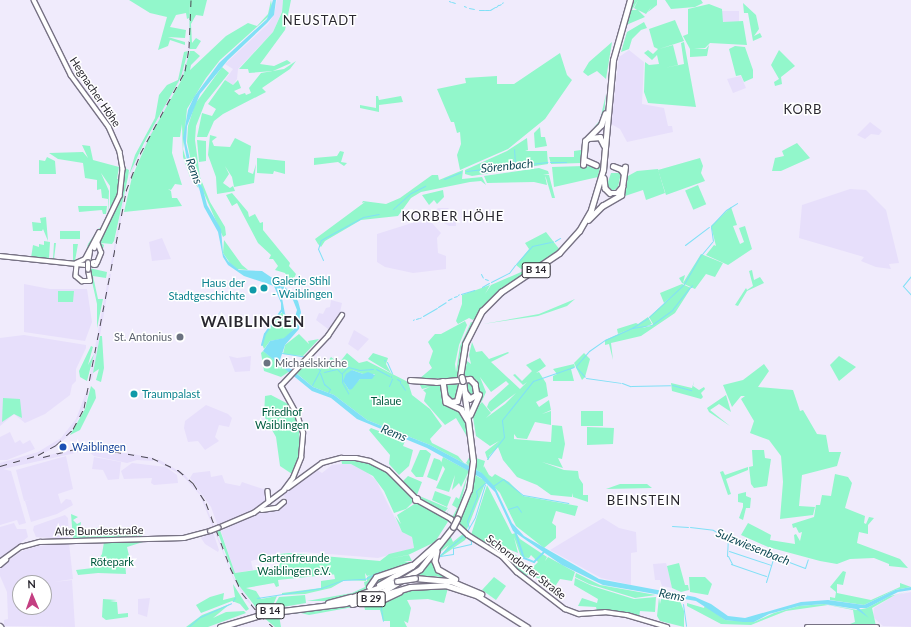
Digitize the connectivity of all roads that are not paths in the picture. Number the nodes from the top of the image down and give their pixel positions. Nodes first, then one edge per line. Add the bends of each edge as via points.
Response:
1 (34, 0) edge
2 (631, 0) edge
3 (607, 106) junction
4 (605, 149) junction
5 (605, 162) junction
6 (585, 163) junction
7 (596, 165) dead end
8 (613, 166) dead end
9 (624, 169) junction
10 (604, 170) junction
11 (604, 178) junction
12 (109, 220) junction
13 (588, 220) junction
14 (98, 234) junction
15 (98, 243) junction
16 (94, 248) junction
17 (90, 253) junction
18 (0, 256) edge
19 (95, 264) junction
20 (76, 265) junction
21 (88, 267) junction
22 (79, 280) junction
23 (85, 280) junction
24 (90, 280) junction
25 (311, 352) junction
26 (412, 380) dead end
27 (461, 380) junction
28 (443, 383) junction
29 (462, 389) junction
30 (467, 419) junction
31 (293, 478) junction
32 (300, 478) junction
33 (268, 491) dead end
34 (282, 492) junction
35 (270, 500) junction
36 (284, 502) dead end
37 (277, 508) junction
38 (258, 511) junction
39 (453, 518) junction
40 (453, 526) junction
41 (68, 541) junction
42 (441, 545) junction
43 (423, 558) junction
44 (0, 562) edge
45 (0, 565) edge
46 (410, 587) junction
47 (369, 588) dead end
48 (485, 597) junction
49 (376, 599) dead end
50 (328, 603) junction
51 (322, 606) junction
52 (865, 626) edge
53 (215, 627) edge
54 (220, 627) edge
55 (527, 627) edge
56 (531, 627) edge
57 (666, 627) edge
58 (807, 627) edge
59 (877, 627) edge

1 - 12 main road, Hegnacher Höhe via 71,75 109,128 118,145 123,169 122,188
2 - 3 highway, B 14 via 616,47
2 - 5 highway, B 14 via 613,71
3 - 4 highway, B 14
3 - 6 highway via 601,125 585,142
4 - 5 highway, B 14
4 - 6 highway via 602,139 592,136 586,144
5 - 10 highway, B 14
6 - 7 highway
8 - 9 highway
9 - 11 highway via 621,188 615,194 605,190
9 - 13 highway via 621,195 602,206
10 - 11 highway, B 14
10 - 27 highway, B 14 via 593,206 571,241 547,262 496,296 479,315 465,344
11 - 13 highway, B 14
12 - 14 main road, Hegnacher Höhe
12 - 15 main road, Hegnacher Höhe
13 - 27 highway, B 14 via 560,254 502,294 484,312 467,344
14 - 17 main road, Hegnacher Höhe
14 - 20 main road, Hegnacher Höhe via 85,259
15 - 16 main road, Hegnacher Höhe
15 - 19 main road, Hegnacher Höhe via 101,253
16 - 17 main road, Hegnacher Höhe
16 - 19 main road via 99,251
17 - 21 main road, Hegnacher Höhe
18 - 20 main road
19 - 20 main road
19 - 21 main road
20 - 21 main road
20 - 22 main road
21 - 23 main road, Hegnacher Höhe
21 - 24 main road
22 - 23 main road
22 - 24 main road
23 - 24 main road
25 - 25 main road, Alte Bundesstraße via 330,333 341,315 325,336
25 - 31 main road, Alte Bundesstraße via 282,381 279,390 297,415 303,436 301,458
26 - 28 highway
27 - 28 highway
27 - 29 highway, B 14
27 - 29 highway via 474,382 476,396 468,398
27 - 30 highway, B 14
27 - 30 highway via 473,379 478,386 478,395
28 - 29 highway via 449,401 458,399
28 - 30 highway via 446,402 461,409
29 - 30 highway, B 14
30 - 39 highway, B 14 via 472,446 469,484
31 - 32 main road
31 - 34 main road, Alte Bundesstraße
32 - 34 main road
32 - 39 main road, Schorndorfer Straße via 322,463 341,458 363,459 388,470 419,501
33 - 35 main road
34 - 35 main road, Alte Bundesstraße
35 - 37 main road via 271,505
35 - 38 main road, Alte Bundesstraße
36 - 37 main road
37 - 38 main road
38 - 41 main road, Alte Bundesstraße, bridge via 181,540
39 - 40 highway, B 14, bridge
39 - 57 main road, Schorndorfer Straße via 468,535 502,556 517,572 565,610 579,614 605,612 627,615
40 - 42 highway, B 14
40 - 43 highway, B 14
41 - 44 main road, Alte Bundesstraße via 32,543 17,549
41 - 45 main road, Alte Bundesstraße via 26,548
42 - 48 highway via 435,558 440,571 472,587
42 - 51 highway, B 14 via 415,573 394,586 359,599
43 - 47 highway via 376,577
43 - 50 highway, B 14 via 374,587
46 - 49 highway via 384,600
46 - 51 highway, B 29 via 361,602
46 - 55 highway, B 29 via 445,585 477,595
48 - 50 highway, B 29, bridge via 451,581 415,578 397,581 357,596
48 - 56 highway, B 29
50 - 53 highway, B 14 via 269,611
51 - 54 highway, B 14 via 267,613
52 - 58 highway
52 - 59 highway

